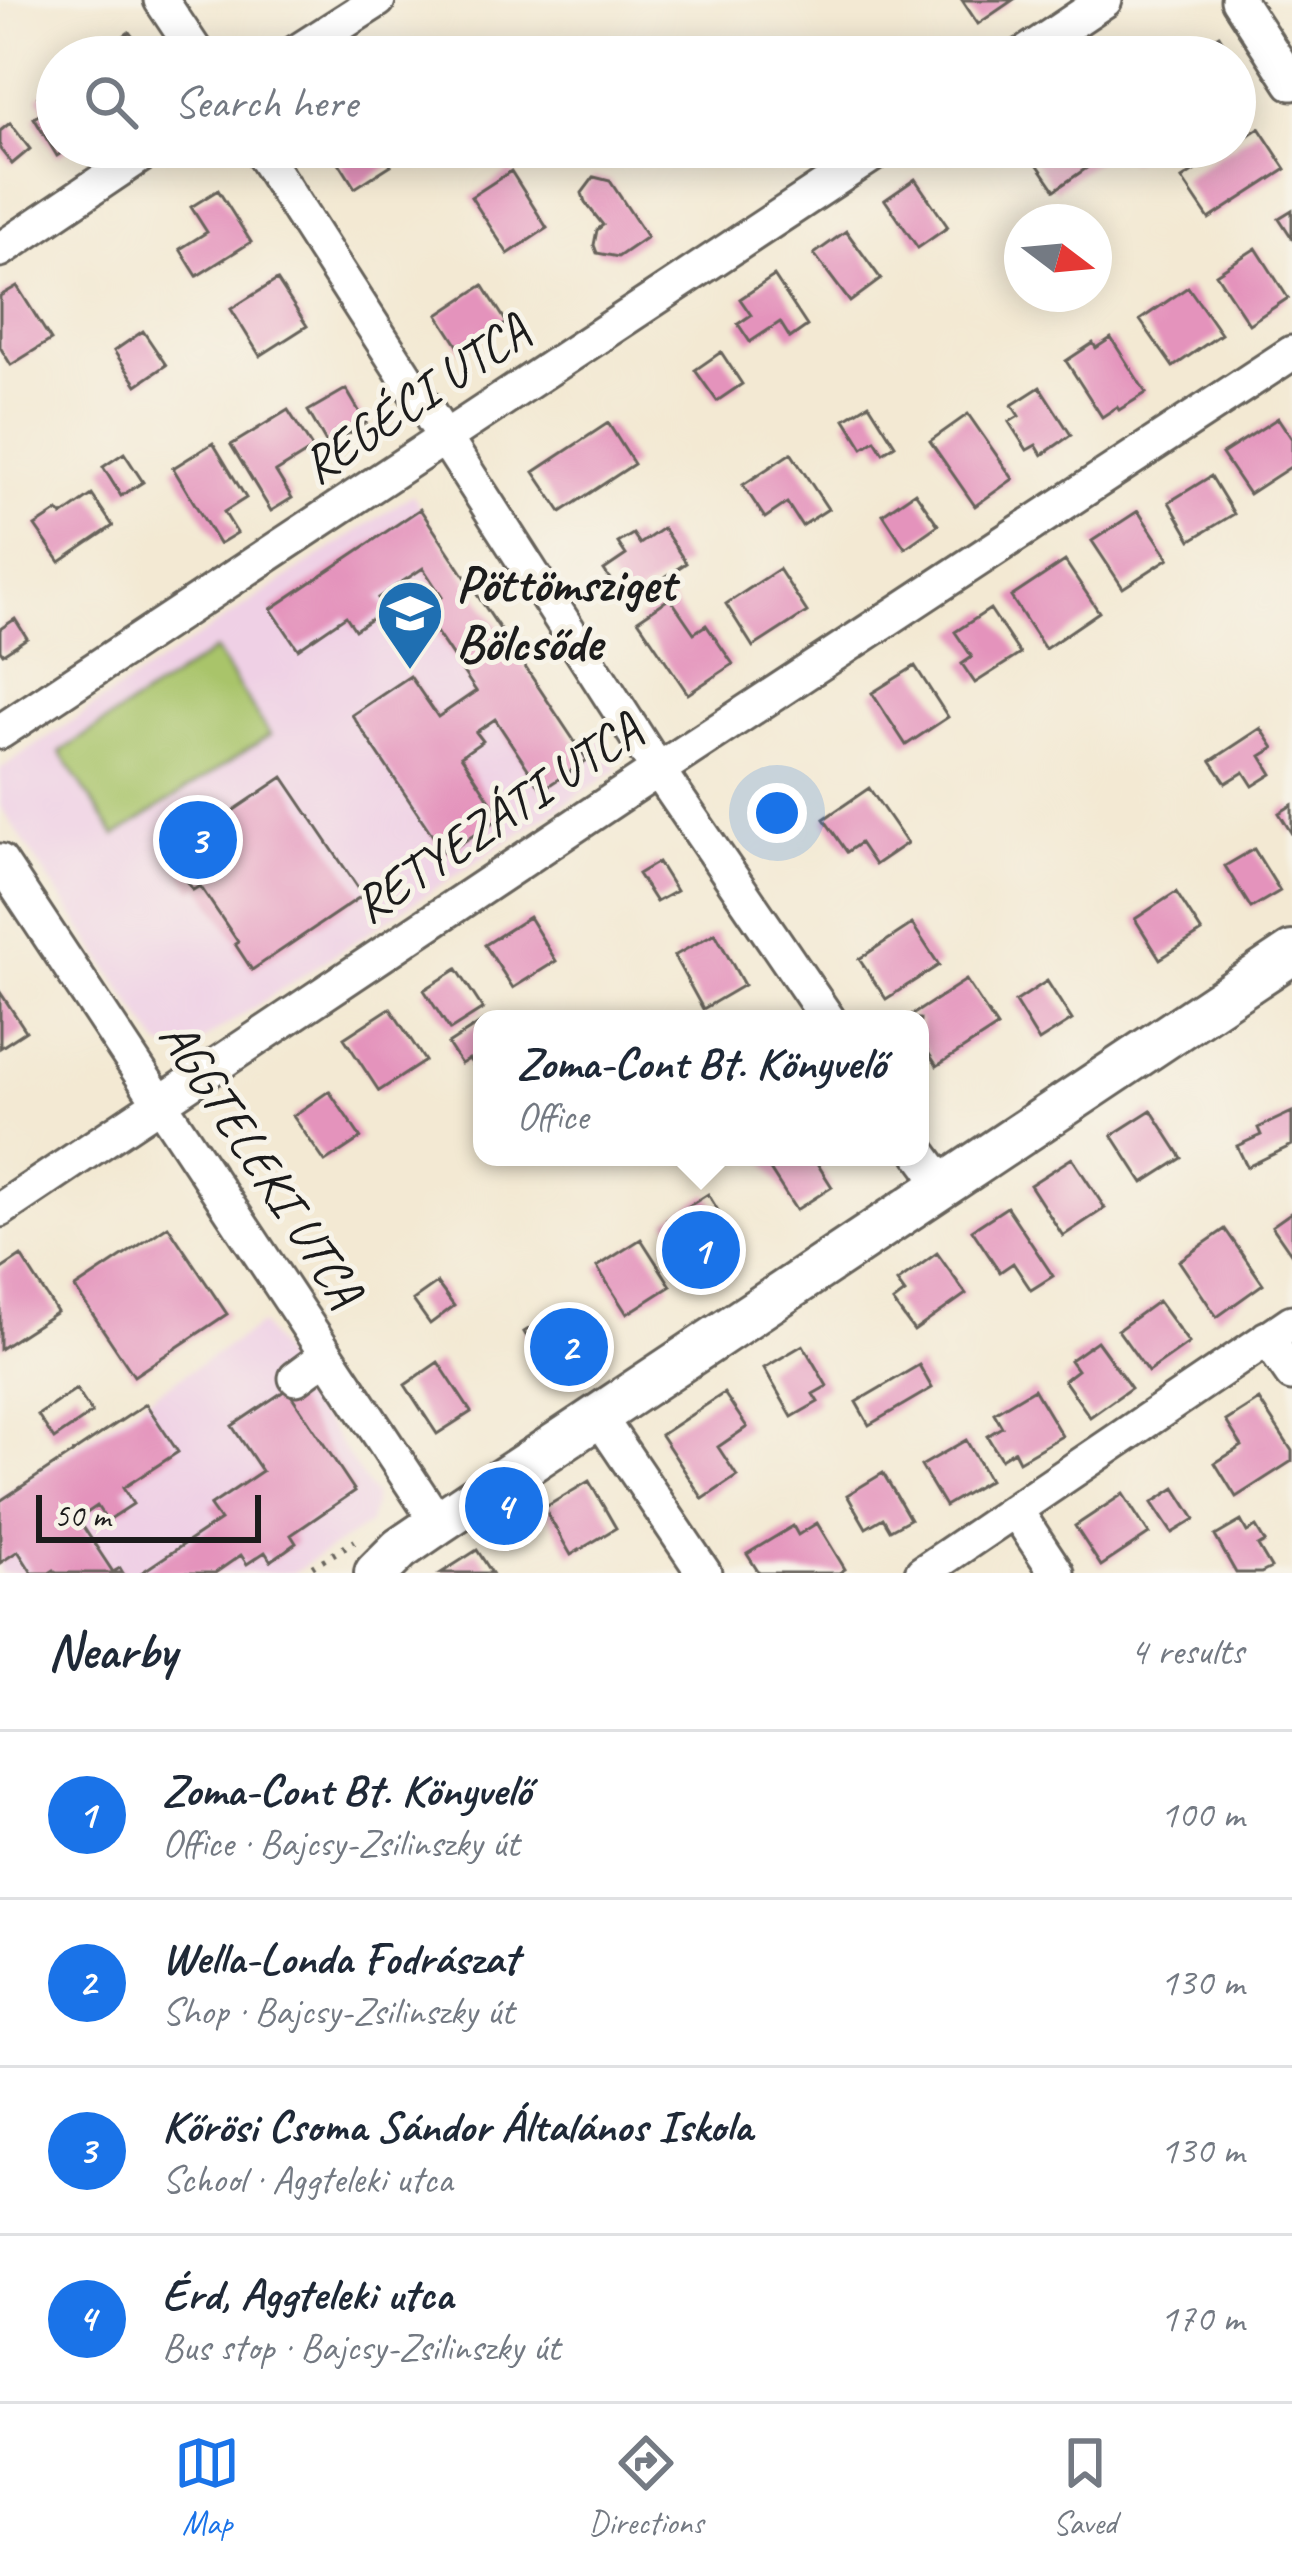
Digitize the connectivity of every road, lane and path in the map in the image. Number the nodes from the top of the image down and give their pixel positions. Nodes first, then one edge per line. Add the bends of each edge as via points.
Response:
1 (161, 0) edge
2 (378, 0) edge
3 (1106, 0) edge
4 (1238, 0) edge
5 (185, 36) edge
6 (322, 36) edge
7 (1052, 36) edge
8 (1292, 83) edge
9 (122, 168) edge
10 (272, 168) edge
11 (852, 168) edge
12 (0, 250) edge
13 (1292, 353) edge
14 (446, 439) junction
15 (0, 732) edge
16 (658, 770) junction
17 (0, 861) edge
18 (1292, 953) edge
19 (822, 1010) edge
20 (163, 1103) junction
21 (932, 1168) edge
22 (0, 1210) edge
23 (1280, 1330) edge
24 (327, 1355) junction
25 (1292, 1374) edge
26 (296, 1378) dead end
27 (599, 1417) junction
28 (1016, 1510) junction
29 (438, 1522) junction
30 (388, 1561) edge
31 (342, 1573) edge
32 (704, 1573) edge
33 (922, 1573) edge
34 (1057, 1573) edge

1 - 5 street
2 - 6 street
3 - 7 street
4 - 8 street
9 - 12 street
10 - 14 street
11 - 14 street, REGÉCI UTCA
13 - 16 street, RETYEZÁTI UTCA
14 - 15 street, REGÉCI UTCA
14 - 16 street
16 - 19 street
16 - 20 street, RETYEZÁTI UTCA via 270,1014
17 - 20 street, AGGTELEKI UTCA via 103,988
18 - 21 main road
20 - 22 street, RETYEZÁTI UTCA
20 - 24 street, AGGTELEKI UTCA
21 - 27 main road
23 - 25 street
23 - 28 street
24 - 26 street
24 - 29 street, AGGTELEKI UTCA
27 - 29 main road
27 - 32 street
28 - 33 street
28 - 34 street
29 - 30 main road
30 - 31 main road via 360,1562

